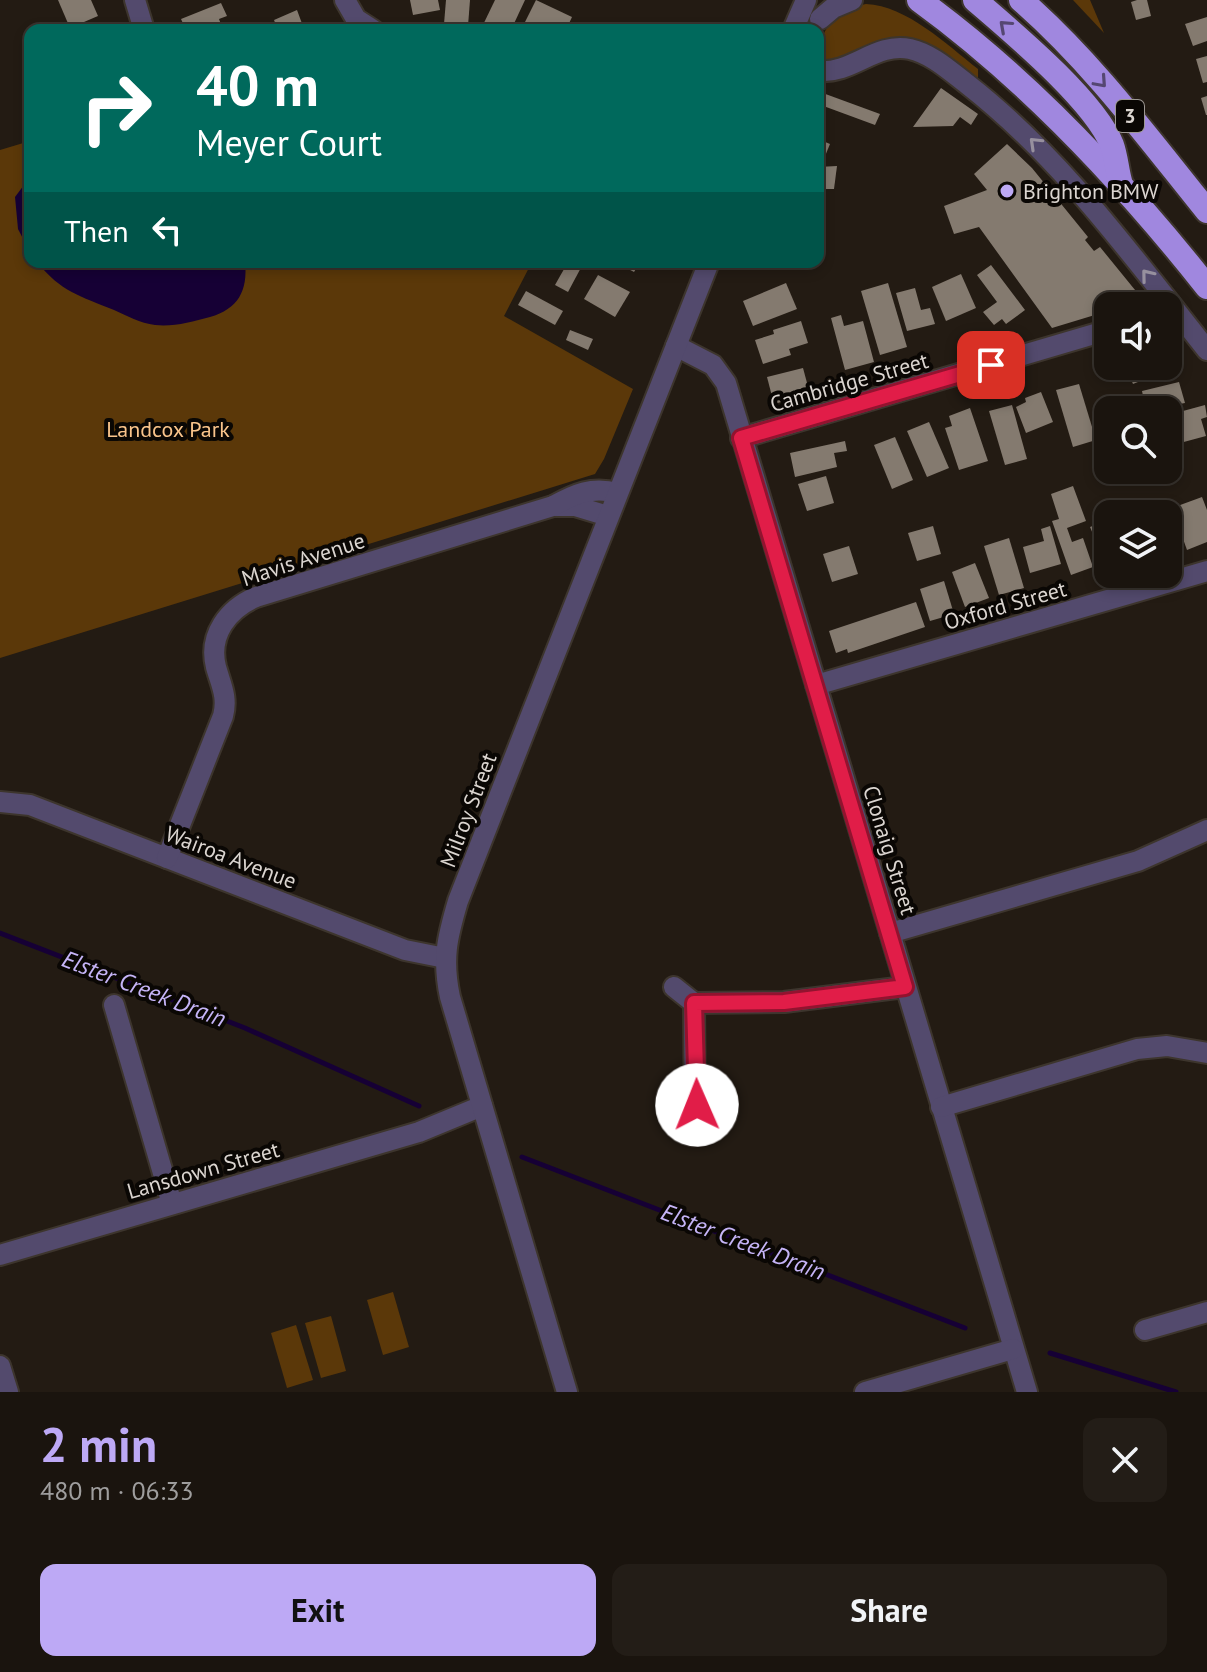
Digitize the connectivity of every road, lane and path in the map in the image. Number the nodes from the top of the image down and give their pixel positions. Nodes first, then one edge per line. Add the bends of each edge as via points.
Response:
1 (135, 0) edge
2 (806, 0) edge
3 (828, 0) edge
4 (852, 0) edge
5 (975, 0) edge
6 (1021, 0) edge
7 (346, 2) edge
8 (926, 2) edge
9 (142, 24) edge
10 (364, 24) edge
11 (796, 24) edge
12 (817, 24) edge
13 (818, 24) edge
14 (824, 71) edge
15 (1120, 182) junction
16 (1207, 211) edge
17 (707, 268) edge
18 (1207, 287) edge
19 (1156, 292) edge
20 (1182, 323) edge
21 (1094, 334) edge
22 (676, 346) junction
23 (1207, 350) edge
24 (741, 438) junction
25 (617, 493) junction
26 (553, 506) junction
27 (608, 516) junction
28 (1207, 571) edge
29 (816, 685) junction
30 (0, 802) edge
31 (1207, 830) edge
32 (167, 858) junction
33 (890, 933) junction
34 (445, 958) junction
35 (674, 987) dead end
36 (905, 987) junction
37 (694, 1003) junction
38 (114, 1005) dead end
39 (1207, 1053) edge
40 (941, 1107) junction
41 (484, 1114) junction
42 (695, 1125) dead end
43 (172, 1204) junction
44 (0, 1255) edge
45 (1207, 1312) edge
46 (1145, 1330) dead end
47 (1013, 1349) junction
48 (0, 1366) edge
49 (8, 1392) edge
50 (567, 1392) edge
51 (865, 1392) edge
52 (1027, 1392) edge

1 - 9 street
2 - 11 street
3 - 12 street
4 - 13 street via 833,8
15 -> 5 highway via 1111,144 1094,116
6 -> 16 highway, 3 via 1113,95
7 - 10 street
8 - 15 highway, 3 via 1037,99
19 -> 14 street via 1057,164 937,61 898,48 876,52 838,71
15 - 18 highway, 3
17 - 22 street, Milroy Street
20 - 23 street
21 - 24 street, Cambridge Street
22 - 24 street, Clonaig Street via 723,375
22 - 25 street, Milroy Street
24 - 29 street, Clonaig Street
25 - 26 street, Mavis Avenue via 597,489
25 - 27 street, Milroy Street
26 - 27 street, Mavis Avenue
26 - 32 street, Mavis Avenue via 256,597 232,610 219,630 214,653 225,697 223,716
27 - 34 street, Milroy Street via 458,901
28 - 29 street, Oxford Street
29 - 33 street, Clonaig Street
30 - 32 street, Wairoa Avenue via 30,805
31 - 33 street via 1138,861
32 - 34 street, Wairoa Avenue via 405,950
33 - 36 street, Clonaig Street
34 - 41 street, Milroy Street via 450,997
35 - 37 street
36 - 37 street via 784,1002
36 - 40 street, Clonaig Street
37 - 42 street
38 - 43 street
39 - 40 street via 1167,1046 1137,1049
40 - 47 street, Clonaig Street
41 - 43 street, Lansdown Street
41 - 50 street, Milroy Street
43 - 44 street, Lansdown Street
45 - 46 street
47 - 51 street
47 - 52 street, Clonaig Street
48 - 49 street

